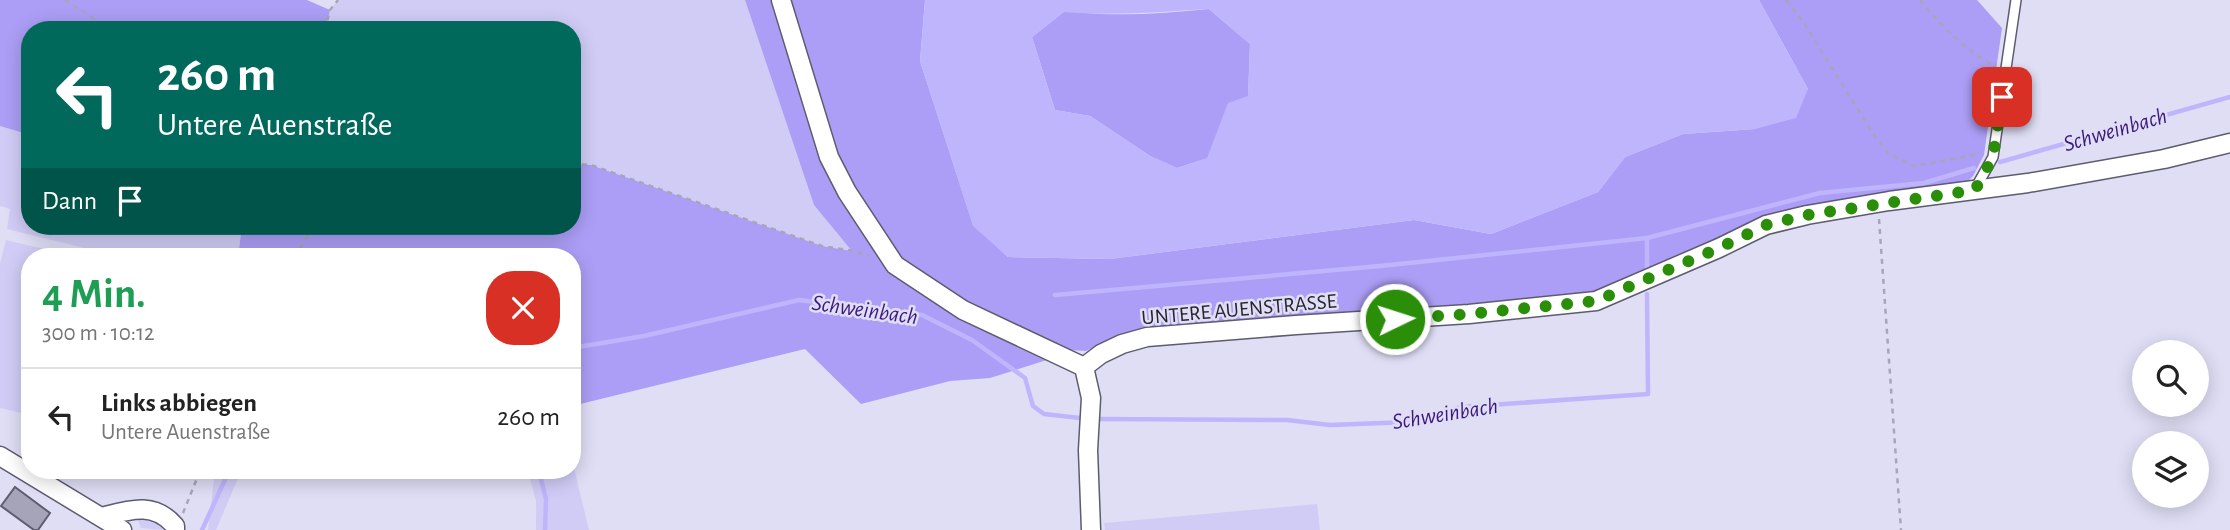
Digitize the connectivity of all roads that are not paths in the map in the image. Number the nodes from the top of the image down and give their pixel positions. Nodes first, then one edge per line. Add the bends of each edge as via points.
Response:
1 (781, 0) edge
2 (2017, 0) edge
3 (2230, 143) edge
4 (1975, 190) junction
5 (1084, 367) junction
6 (0, 456) edge
7 (21, 469) edge
8 (38, 479) edge
9 (101, 517) junction
10 (175, 528) edge
11 (122, 530) edge
12 (1091, 530) edge

1 - 5 street via 829,157 895,265 963,310
2 - 4 lane via 1993,157
3 - 4 street, UNTERE AUENSTRASSE via 2164,159
4 - 5 street, UNTERE AUENSTRASSE via 1766,225 1596,301 1147,337 1122,344
5 - 12 street via 1091,398
6 - 7 street
8 - 9 street
9 - 10 street via 148,509 165,514
9 - 11 street

